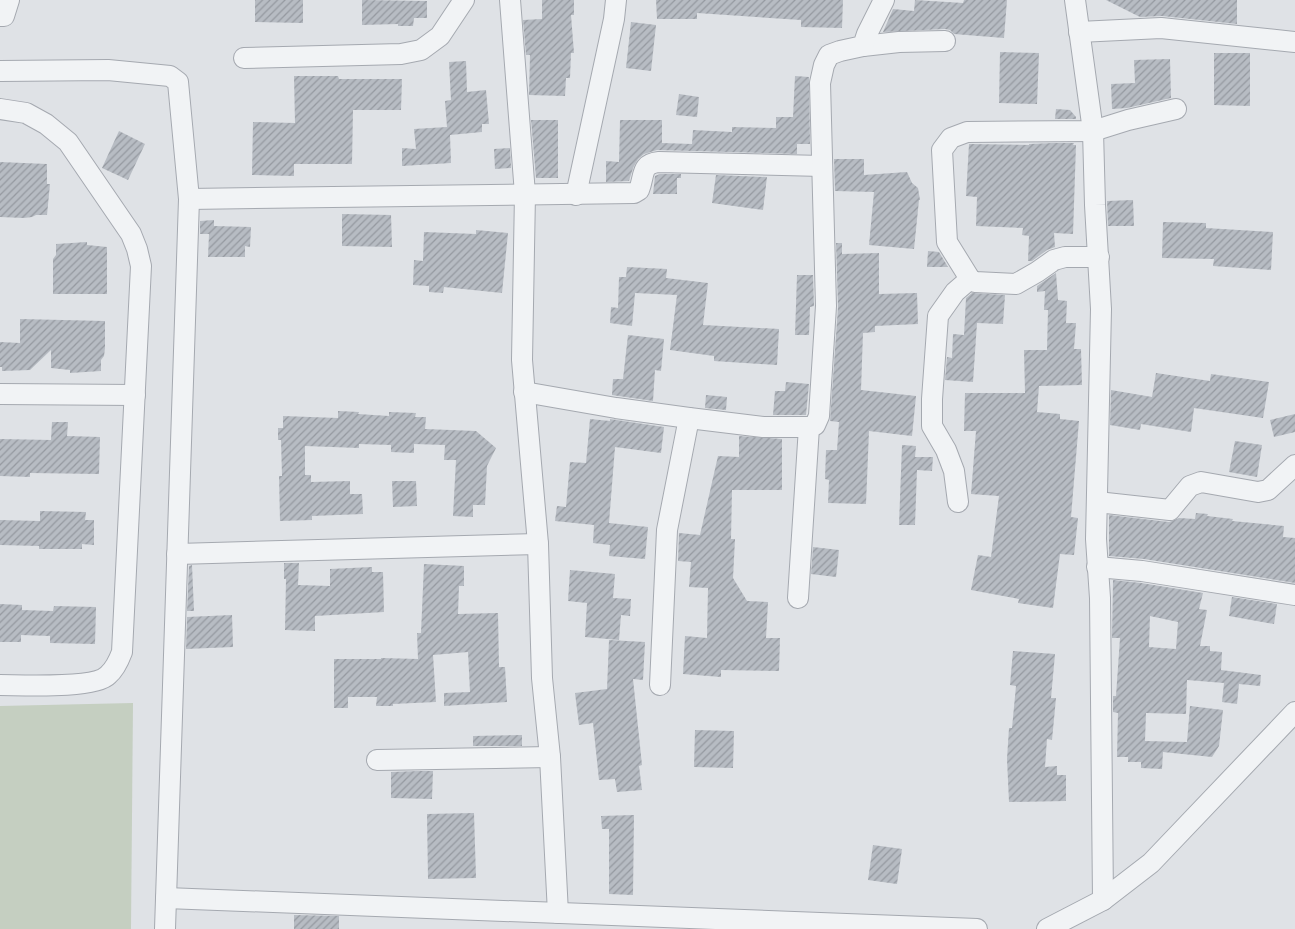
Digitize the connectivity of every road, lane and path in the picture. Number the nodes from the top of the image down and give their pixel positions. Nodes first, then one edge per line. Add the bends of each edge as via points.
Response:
1 (10, 0) edge
2 (464, 0) edge
3 (510, 0) edge
4 (616, 0) edge
5 (884, 0) edge
6 (1076, 0) edge
7 (0, 16) edge
8 (1079, 32) junction
9 (945, 41) dead end
10 (1295, 42) edge
11 (863, 46) junction
12 (244, 58) dead end
13 (0, 71) edge
14 (0, 109) edge
15 (1176, 109) dead end
16 (1093, 131) junction
17 (822, 166) junction
18 (525, 194) junction
19 (576, 195) junction
20 (189, 199) junction
21 (1098, 257) junction
22 (970, 279) junction
23 (524, 392) junction
24 (0, 394) edge
25 (135, 394) junction
26 (689, 418) junction
27 (809, 427) junction
28 (1295, 465) edge
29 (958, 502) dead end
30 (1097, 502) junction
31 (538, 544) junction
32 (177, 554) junction
33 (1097, 567) junction
34 (1295, 595) edge
35 (798, 598) dead end
36 (0, 685) edge
37 (660, 685) dead end
38 (1295, 712) edge
39 (550, 757) junction
40 (377, 760) dead end
41 (166, 898) junction
42 (1103, 900) junction
43 (558, 913) junction
44 (165, 929) edge
45 (976, 929) edge
46 (1047, 929) edge

1 - 7 street via 4,16
2 - 12 street via 440,36 421,50 402,54
3 - 18 street
4 - 19 street
5 - 11 street
6 - 8 street
8 - 10 street via 1160,28
8 - 16 street
9 - 11 street
11 - 17 street via 829,55 824,65 820,83
13 - 20 street via 108,70 170,76 178,82
14 - 25 street via 26,113 68,142 131,234 141,266
15 - 16 street
16 - 21 street
16 - 22 street via 968,132 951,138 942,150 948,242
17 - 19 street via 650,163 645,167 639,190 634,193
17 - 27 street via 826,306 819,416 815,425
18 - 19 street
18 - 20 street
18 - 23 street
20 - 32 street
21 - 22 street via 1054,260 1016,284
21 - 30 street via 1102,352
22 - 29 street via 954,292 938,316 932,400 932,426 954,471
23 - 26 street
23 - 31 street
24 - 25 street
25 - 36 street via 122,652 116,665 107,677 96,682
26 - 27 street via 763,428
26 - 37 street via 667,530
27 - 35 street
28 - 30 street via 1268,490 1258,492 1201,482 1190,486 1170,510
30 - 33 street
31 - 32 street
31 - 39 street via 542,678
32 - 41 street
33 - 34 street
33 - 42 street
38 - 42 street via 1151,863
39 - 40 street
39 - 43 street
41 - 43 street
41 - 44 street
42 - 46 street
43 - 45 street

